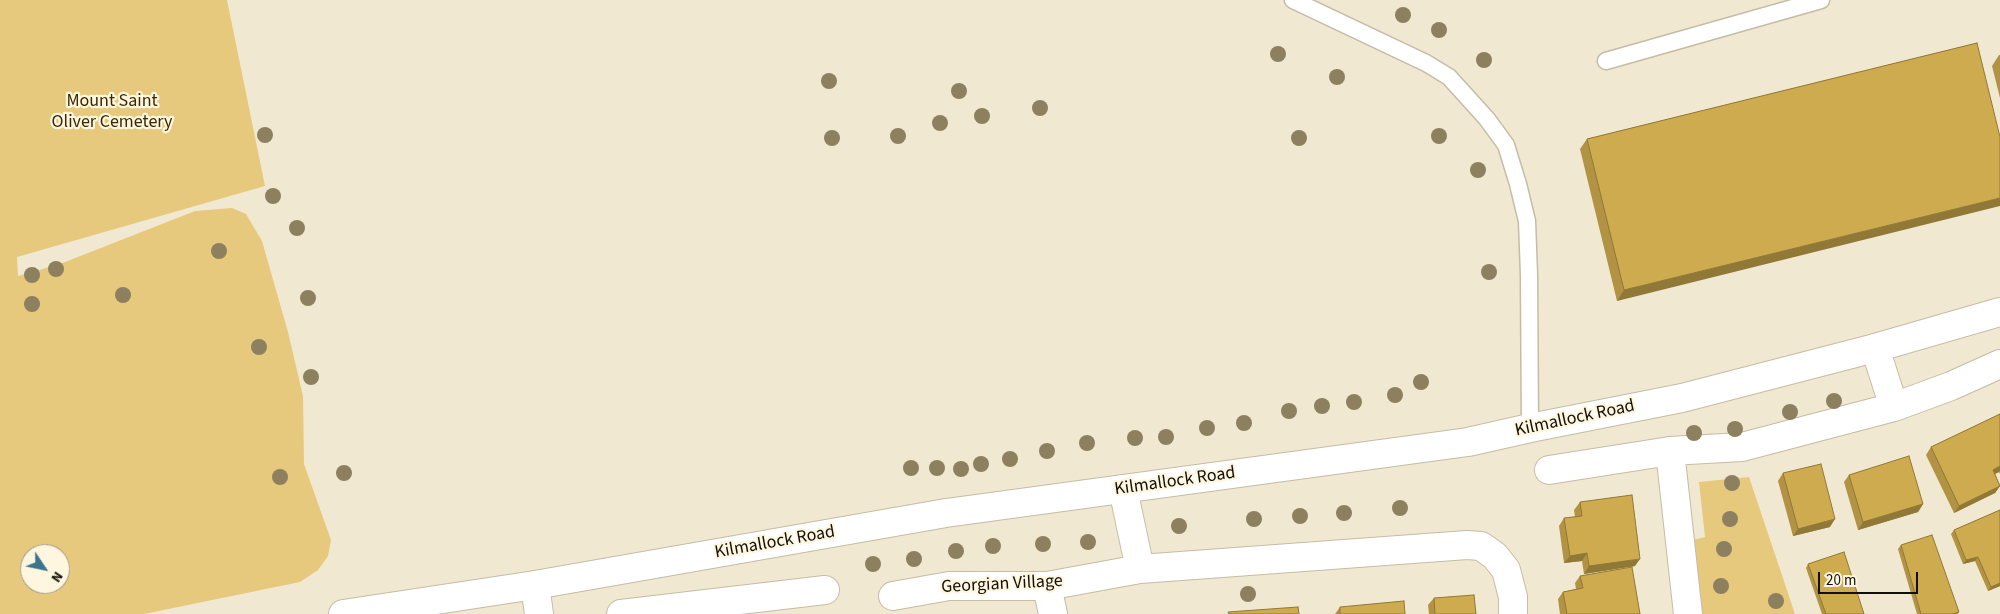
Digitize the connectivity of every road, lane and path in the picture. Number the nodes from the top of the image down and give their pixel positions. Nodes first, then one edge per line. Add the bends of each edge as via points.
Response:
1 (1293, 0) edge
2 (1821, 0) edge
3 (1606, 60) dead end
4 (2000, 312) edge
5 (1876, 348) junction
6 (2000, 364) edge
7 (1894, 407) junction
8 (1530, 428) junction
9 (1670, 451) junction
10 (1549, 470) dead end
11 (1123, 489) junction
12 (1140, 569) junction
13 (535, 585) junction
14 (1047, 586) junction
15 (826, 590) dead end
16 (894, 596) dead end
17 (343, 614) edge
18 (538, 614) edge
19 (622, 614) edge
20 (1053, 614) edge
21 (1514, 614) edge
22 (1688, 614) edge

1 - 8 lane via 1449,77 1506,145 1527,221
2 - 3 lane
4 - 5 street, Kilmallock Road
5 - 7 street
5 - 8 street, Kilmallock Road via 1682,398
6 - 7 street
7 - 9 street via 1742,447
8 - 11 street, Kilmallock Road via 1468,442
9 - 10 street
9 - 22 street
11 - 12 street
11 - 13 street, Kilmallock Road via 946,513
12 - 14 street, Georgian Village
12 - 21 street, Georgian Village via 1481,546 1506,570
13 - 17 street, Kilmallock Road
13 - 18 street
14 - 16 street, Georgian Village via 949,586
14 - 20 street
15 - 19 street

